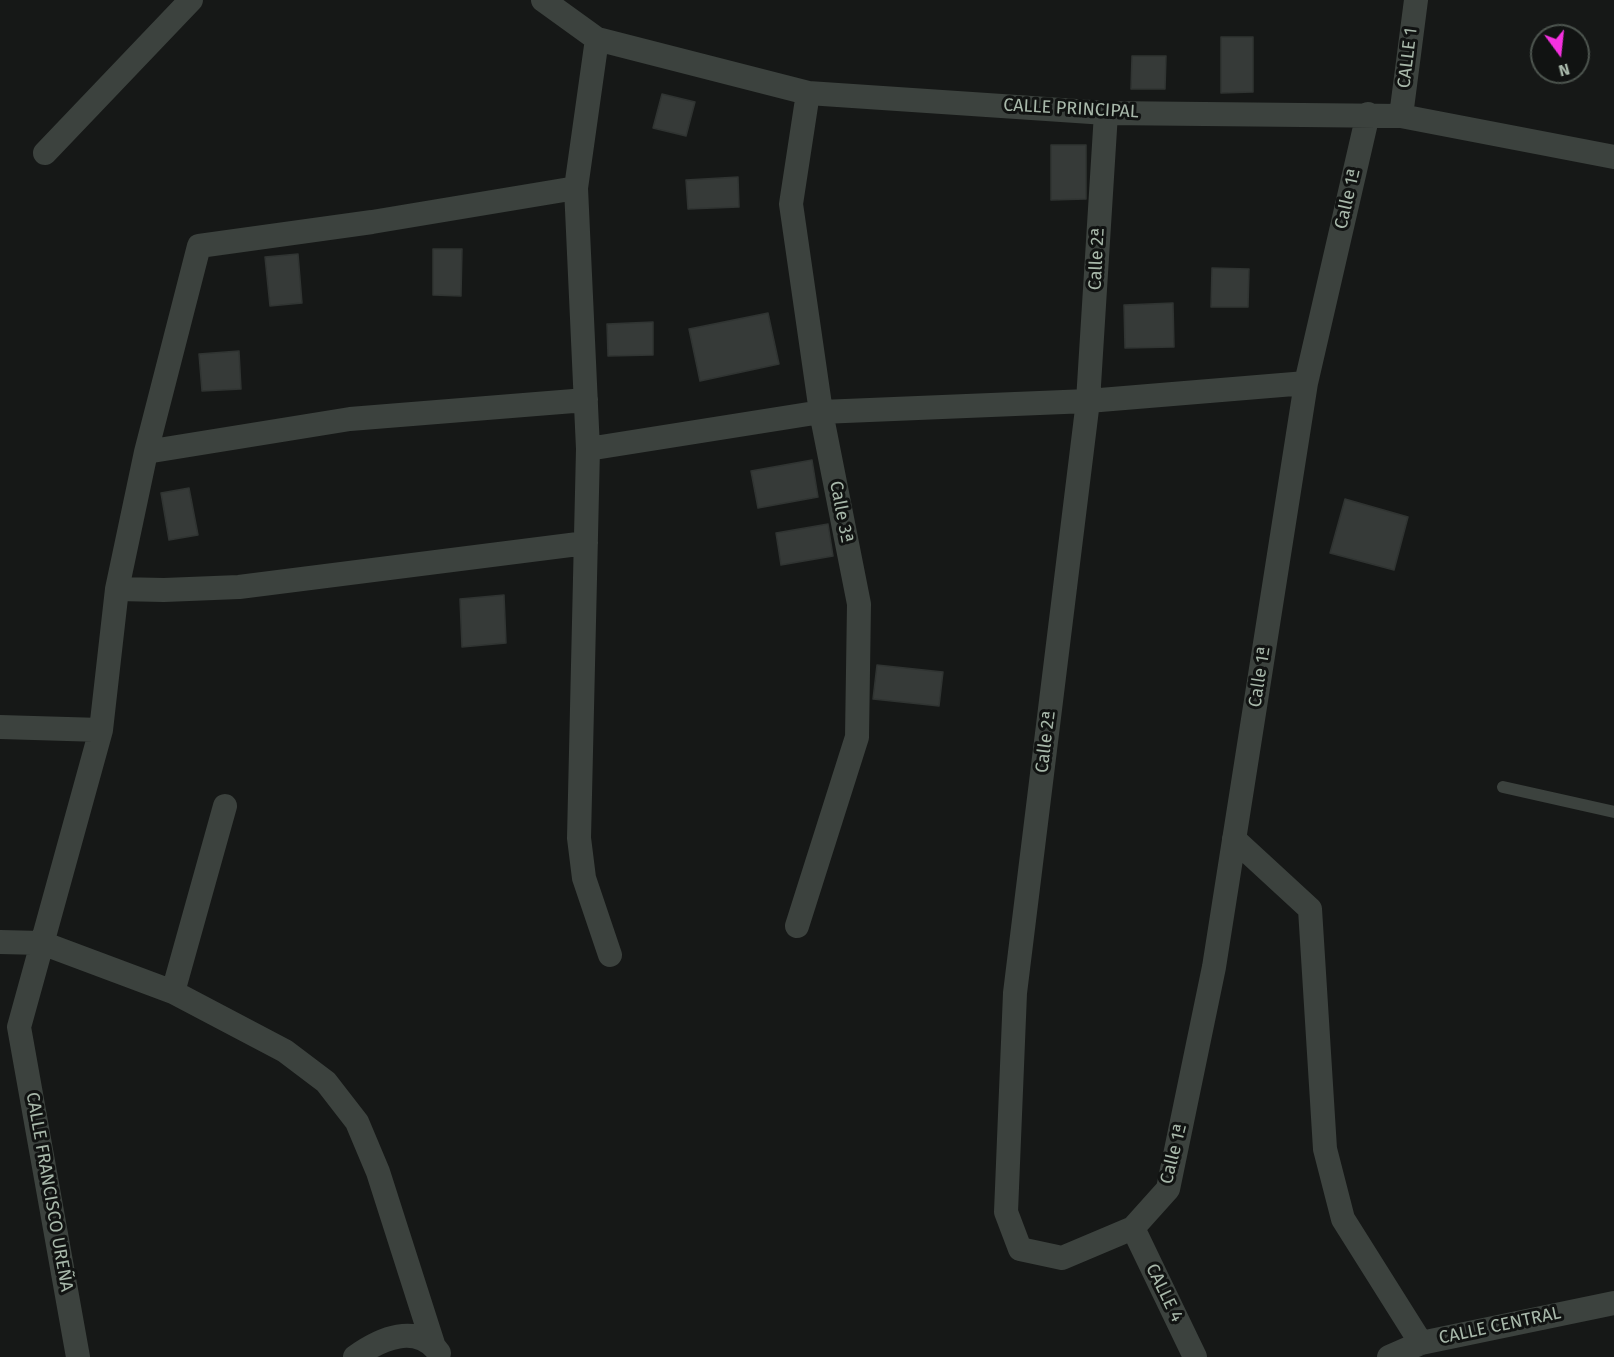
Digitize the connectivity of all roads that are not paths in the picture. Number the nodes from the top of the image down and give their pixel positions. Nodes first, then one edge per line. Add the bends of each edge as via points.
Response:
1 (191, 0) edge
2 (543, 0) edge
3 (1416, 0) edge
4 (597, 39) junction
5 (808, 93) junction
6 (1106, 113) junction
7 (1368, 114) junction
8 (1401, 116) junction
9 (45, 153) dead end
10 (1614, 157) edge
11 (576, 188) junction
12 (1306, 383) junction
13 (586, 400) junction
14 (1088, 401) junction
15 (821, 412) junction
16 (588, 449) junction
17 (146, 452) junction
18 (586, 543) junction
19 (117, 589) junction
20 (0, 727) edge
21 (101, 730) junction
22 (1503, 787) dead end
23 (225, 806) dead end
24 (1614, 812) edge
25 (1234, 839) junction
26 (797, 926) dead end
27 (0, 942) edge
28 (42, 943) junction
29 (609, 955) dead end
30 (173, 992) junction
31 (1133, 1228) junction
32 (1614, 1303) edge
33 (1421, 1343) junction
34 (437, 1351) edge
35 (78, 1357) edge
36 (355, 1357) edge
37 (1194, 1357) edge
38 (1389, 1357) edge

1 - 9 street
2 - 4 street, CALLE PRINCIPAL
3 - 8 street, CALLE 1
4 - 5 street, CALLE PRINCIPAL
4 - 11 street
5 - 6 street, CALLE PRINCIPAL
5 - 15 street, Calle 3ª via 791,204
6 - 7 street, CALLE PRINCIPAL
6 - 14 street, Calle 2ª
7 - 8 street, CALLE PRINCIPAL
7 - 12 street, Calle 1ª
8 - 10 street, CALLE PRINCIPAL
11 - 13 street
11 - 17 street via 199,246
12 - 14 street
12 - 25 street, Calle 1ª
13 - 16 street
13 - 17 street via 350,419
14 - 15 street
14 - 31 street, Calle 2ª via 1015,993 1006,1212 1020,1249 1062,1258
15 - 16 street
15 - 26 street, Calle 3ª via 859,604 857,737
16 - 18 street
17 - 19 street
18 - 19 street via 239,587
18 - 29 street via 579,838 584,878
19 - 21 street
20 - 21 street
21 - 28 street
22 - 24 lane
23 - 30 street
25 - 31 street, Calle 1ª via 1214,967 1168,1189
25 - 33 street via 1310,909 1325,1149 1340,1209
27 - 28 street
28 - 30 street
28 - 35 street, CALLE FRANCISCO UREÑA via 19,1027
30 - 34 street via 285,1051 326,1082 357,1122 378,1172
31 - 37 street, CALLE 4
32 - 33 street, CALLE CENTRAL
33 - 38 street, CALLE CENTRAL
34 - 36 street via 419,1336 398,1336

